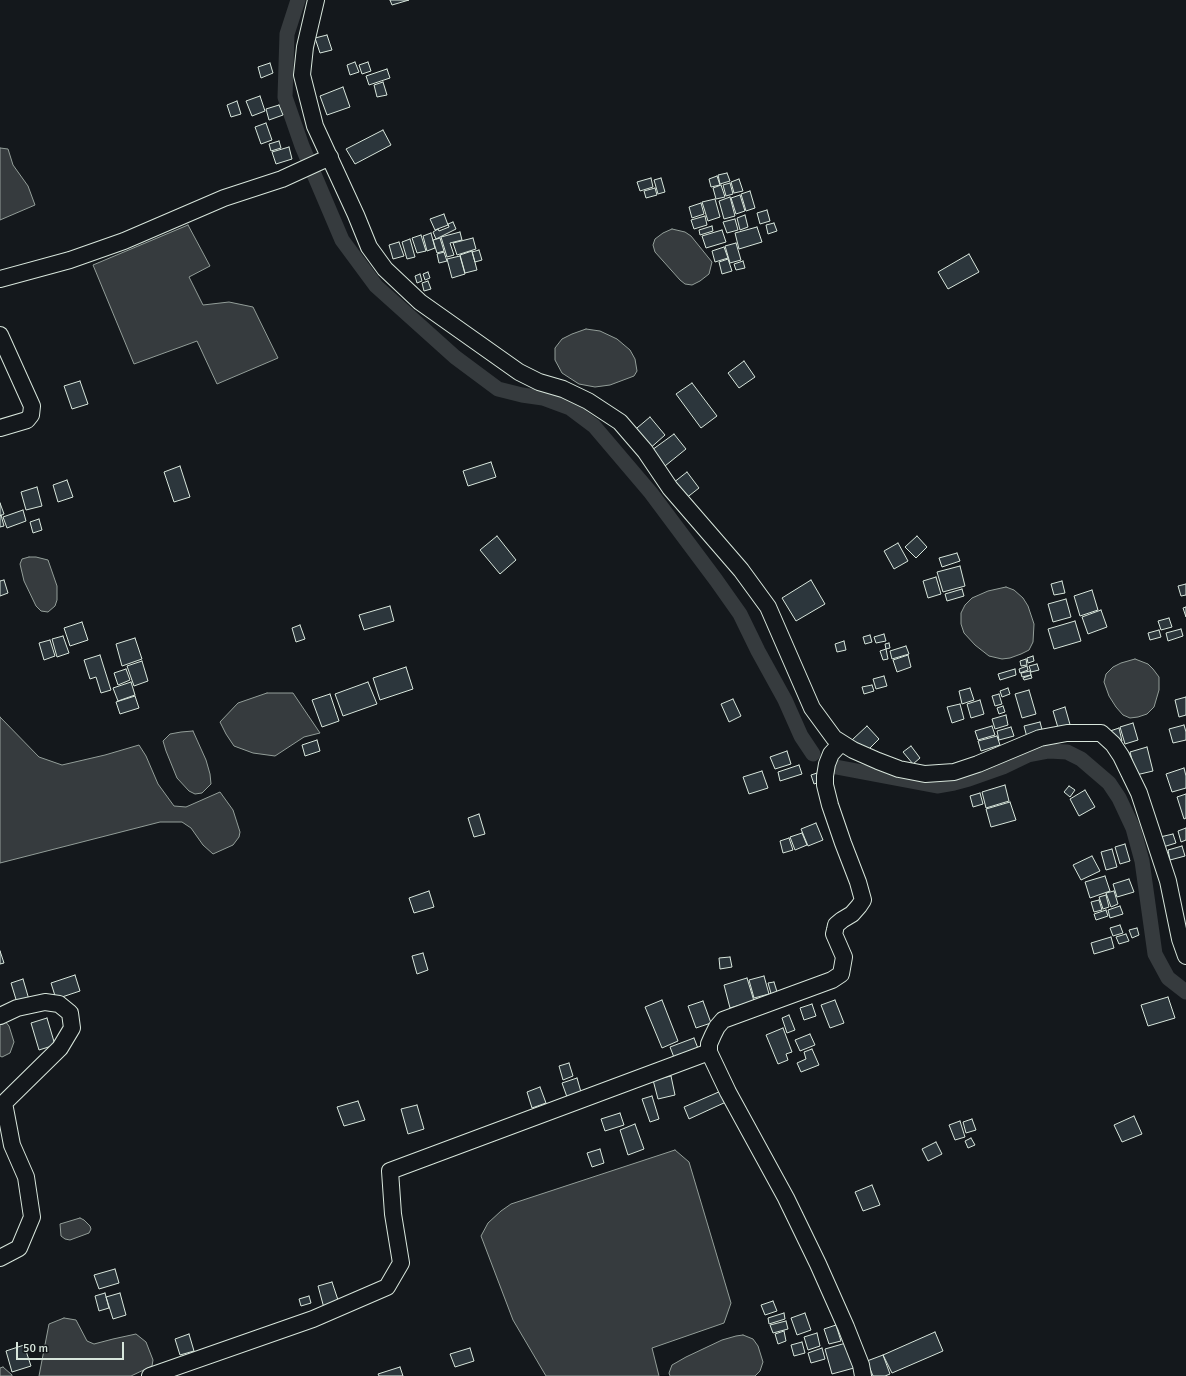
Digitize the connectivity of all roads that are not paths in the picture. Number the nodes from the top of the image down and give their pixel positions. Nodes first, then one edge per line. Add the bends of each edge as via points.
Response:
1 (316, 0) edge
2 (330, 157) junction
3 (0, 279) edge
4 (0, 335) edge
5 (0, 428) edge
6 (842, 742) junction
7 (1186, 956) edge
8 (0, 1016) edge
9 (708, 1052) junction
10 (0, 1258) edge
11 (150, 1376) edge
12 (863, 1376) edge

1 - 2 street via 305,47 302,75 315,126
2 - 3 street via 282,179 224,198 124,241 70,260
2 - 6 street via 370,247 391,275 420,302 519,372 588,401 620,422 646,452 670,488 741,570 768,607 812,708 834,738
4 - 5 street via 32,406 32,415 27,420
6 - 7 street via 853,750 885,764 925,774 954,772 1040,738 1067,733 1100,733 1113,744 1121,756 1139,792 1168,881
6 - 9 street via 831,754 827,764 825,785 844,849 863,900 852,914 836,925 834,934 844,957 841,974 825,983 723,1020 713,1035
8 - 10 street via 17,1008 45,1002 59,1004 70,1013 72,1028 60,1048 4,1103 12,1144 26,1177 32,1217 18,1248
9 - 11 street via 390,1171 400,1263 387,1287 313,1319
9 - 12 street via 818,1264 846,1327

